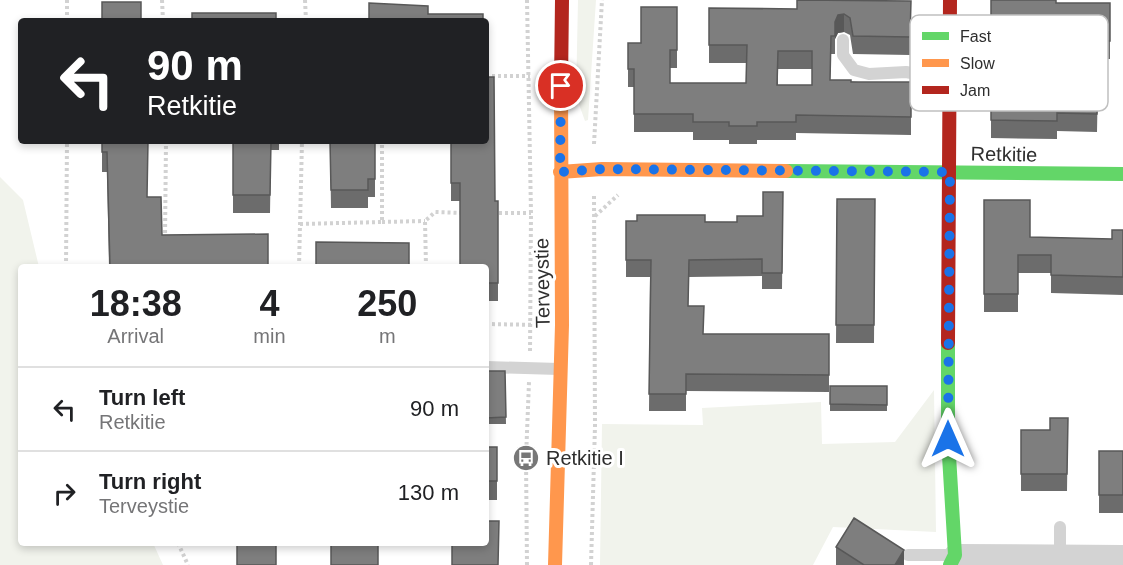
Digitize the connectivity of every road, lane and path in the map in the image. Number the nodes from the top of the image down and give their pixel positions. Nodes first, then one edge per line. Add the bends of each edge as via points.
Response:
1 (67, 0) edge
2 (162, 0) edge
3 (305, 0) edge
4 (527, 0) edge
5 (562, 0) edge
6 (602, 0) edge
7 (950, 0) edge
8 (950, 15) edge
9 (67, 18) edge
10 (163, 18) edge
11 (306, 18) edge
12 (843, 40) dead end
13 (910, 73) edge
14 (489, 76) edge
15 (530, 76) junction
16 (949, 111) edge
17 (67, 144) edge
18 (166, 144) edge
19 (302, 144) edge
20 (382, 144) edge
21 (593, 169) junction
22 (560, 172) junction
23 (950, 172) junction
24 (1123, 174) edge
25 (467, 213) edge
26 (488, 213) edge
27 (531, 213) junction
28 (425, 221) junction
29 (382, 222) junction
30 (300, 224) junction
31 (165, 243) edge
32 (66, 264) edge
33 (298, 264) edge
34 (426, 264) edge
35 (489, 324) edge
36 (529, 324) junction
37 (489, 367) edge
38 (530, 368) junction
39 (561, 369) junction
40 (1060, 527) dead end
41 (179, 546) edge
42 (908, 555) dead end
43 (1060, 556) junction
44 (1123, 556) edge
45 (953, 560) edge
46 (1090, 560) edge
47 (188, 565) edge
48 (527, 565) edge
49 (555, 565) edge
50 (591, 565) edge

1 - 9 path
2 - 10 path
3 - 11 path
4 - 15 path
5 - 22 street, Terveystie
6 - 21 path
7 - 8 street
12 - 13 lane via 843,55 860,77
14 - 15 path
15 - 27 path
16 - 23 street
17 - 32 path
18 - 31 path
19 - 30 path
20 - 29 path
21 - 22 street, Retkitie
21 - 23 street, Retkitie
21 - 50 path via 595,426
22 - 39 street, Terveystie
23 - 24 street, Retkitie
23 - 45 street via 948,439
25 - 28 path via 435,213
26 - 27 path
27 - 36 path
28 - 29 path
28 - 34 path
29 - 30 path
30 - 33 path
35 - 36 path
36 - 38 path
37 - 38 lane
38 - 39 lane
38 - 48 path
39 - 49 street, Terveystie
40 - 43 lane
41 - 47 path
42 - 45 lane
43 - 45 street
43 - 46 street
44 - 46 street

